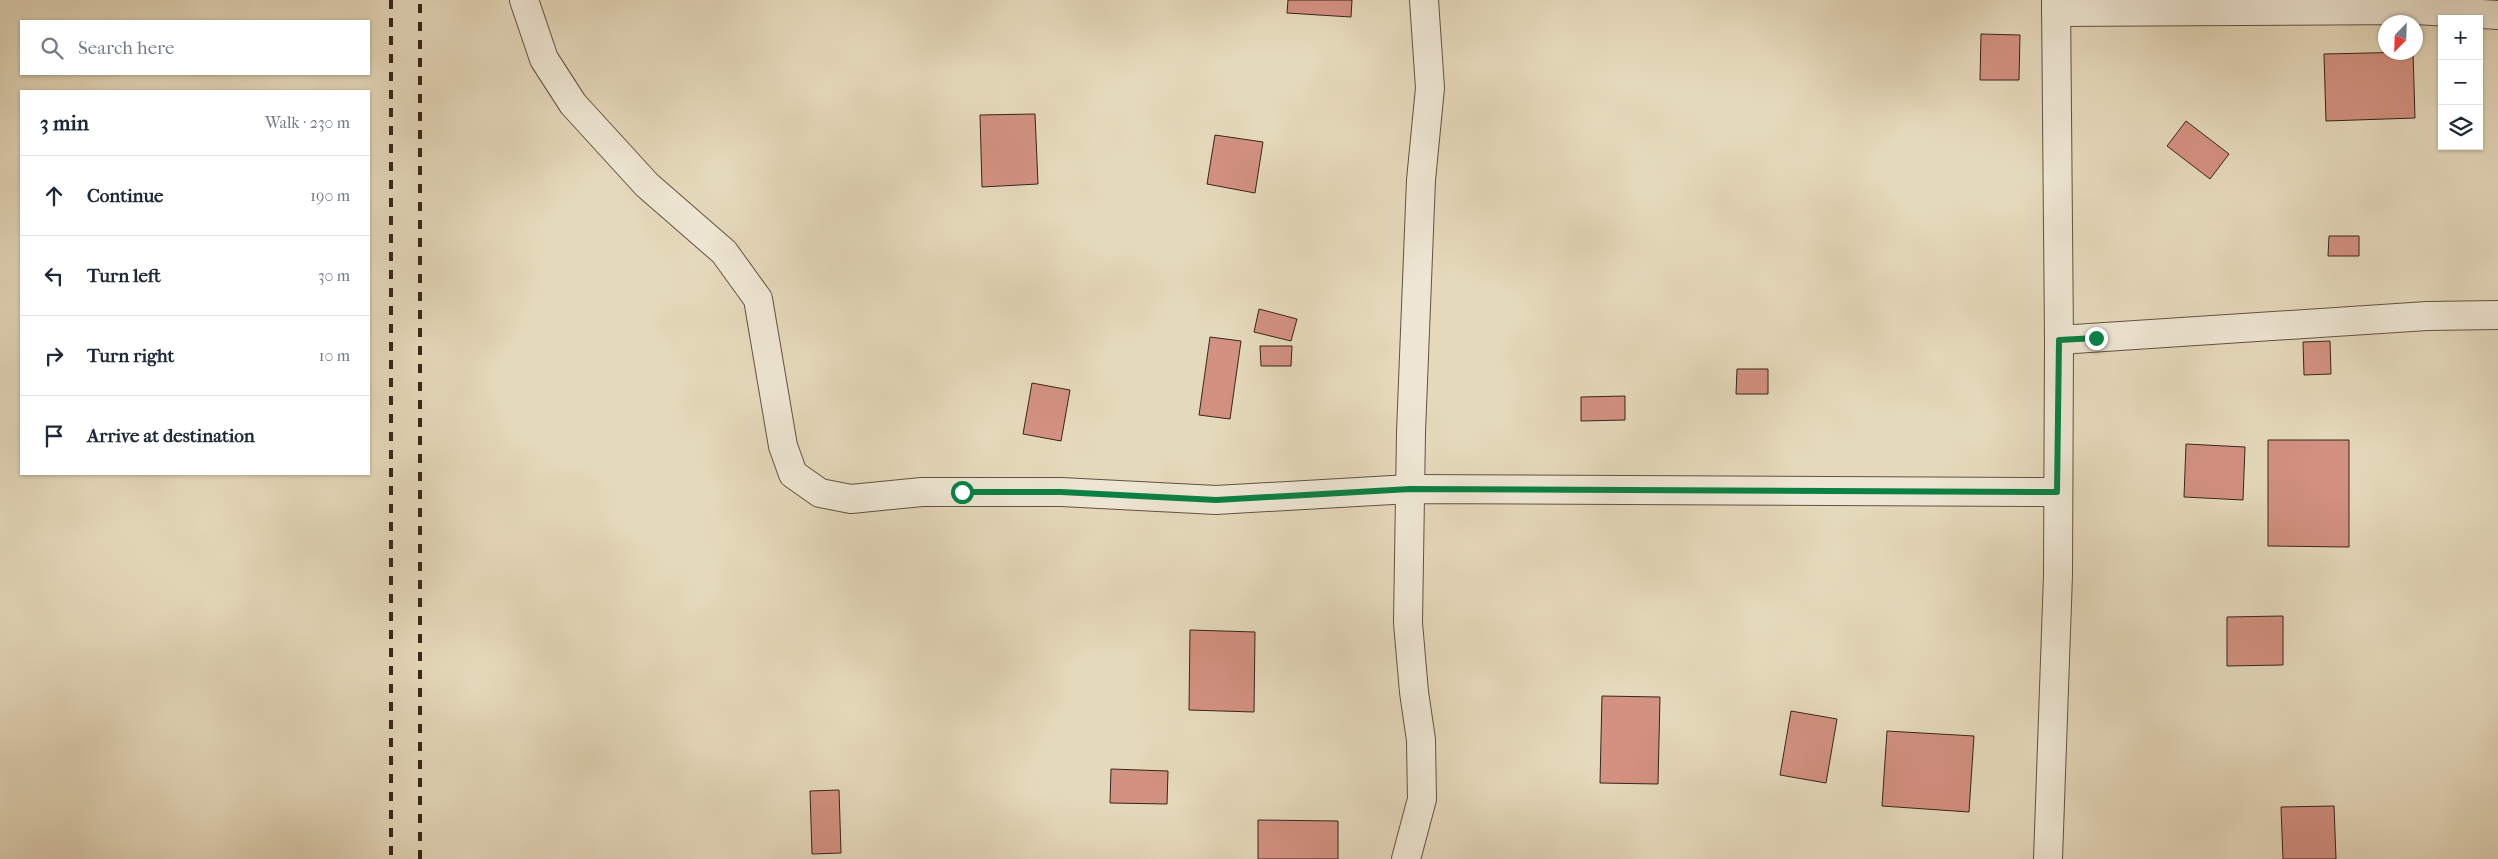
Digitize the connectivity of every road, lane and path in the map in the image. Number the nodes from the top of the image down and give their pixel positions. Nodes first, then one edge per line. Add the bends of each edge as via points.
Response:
1 (524, 0) edge
2 (1424, 0) edge
3 (2056, 6) edge
4 (2498, 15) edge
5 (2498, 315) edge
6 (2059, 340) junction
7 (1410, 489) junction
8 (2057, 492) junction
9 (1406, 859) edge
10 (2048, 859) edge

1 - 7 street via 544,60 573,104 646,185 724,252 758,299 783,446 794,474 820,493 851,499 922,492 1061,492 1216,500
2 - 7 street via 1430,88 1421,180
3 - 4 street via 2416,10
3 - 6 street
5 - 6 street via 2427,316
6 - 8 street
7 - 8 street
7 - 9 street via 1408,623 1421,740 1422,799
8 - 10 street via 2058,594

